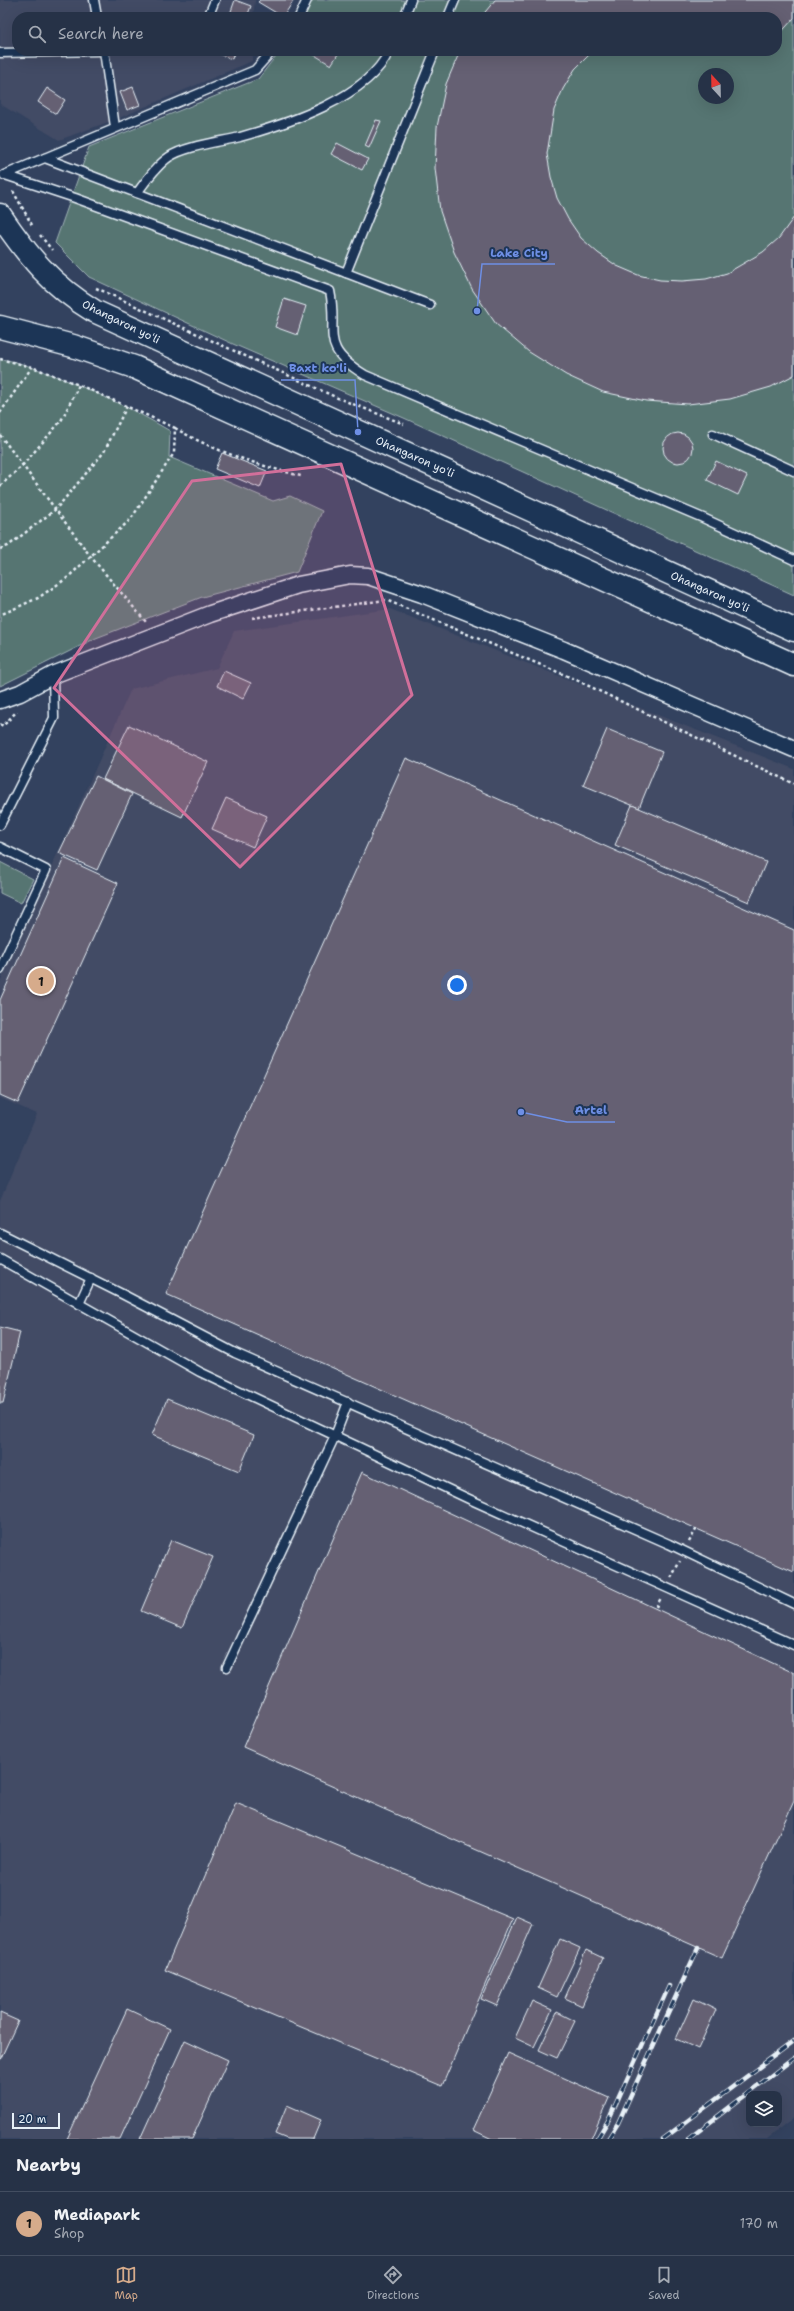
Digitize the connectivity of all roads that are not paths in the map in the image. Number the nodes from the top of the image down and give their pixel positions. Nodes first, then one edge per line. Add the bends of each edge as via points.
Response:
1 (94, 0) edge
2 (215, 0) edge
3 (308, 0) edge
4 (411, 0) edge
5 (455, 0) edge
6 (96, 12) edge
7 (210, 12) edge
8 (302, 12) edge
9 (406, 12) edge
10 (450, 12) edge
11 (0, 53) edge
12 (12, 53) edge
13 (103, 56) edge
14 (268, 56) edge
15 (387, 56) edge
16 (433, 56) edge
17 (115, 127) junction
18 (45, 158) junction
19 (2, 176) edge
20 (137, 193) junction
21 (0, 215) edge
22 (346, 273) junction
23 (430, 305) dead end
24 (5, 329) edge
25 (713, 434) dead end
26 (794, 471) edge
27 (794, 560) edge
28 (794, 630) edge
29 (794, 665) edge
30 (53, 675) junction
31 (0, 700) edge
32 (794, 749) edge
33 (0, 825) edge
34 (0, 847) edge
35 (0, 969) edge
36 (0, 1233) edge
37 (0, 1259) edge
38 (91, 1278) junction
39 (79, 1304) junction
40 (348, 1402) junction
41 (335, 1436) junction
42 (794, 1604) edge
43 (794, 1645) edge
44 (227, 1667) dead end

1 - 6 lane
2 - 7 lane
3 - 8 lane
4 - 9 lane
5 - 10 lane
11 - 12 lane
13 - 17 lane
14 - 17 lane via 256,70
15 - 20 lane via 384,63 344,97 297,118 170,156
16 - 22 lane
17 - 18 lane
18 - 19 lane
18 - 20 lane
19 - 27 lane via 75,198 330,290 334,308 332,339 334,348 346,364 365,375 703,518
20 - 22 lane
21 - 28 highway, Ohangaron yoʻli via 51,280 94,311
22 - 23 lane
24 - 29 highway via 88,350 134,367
25 - 26 lane
30 - 31 street via 20,693
30 - 32 street via 210,614 298,584 350,575 368,576 422,594 564,650
30 - 33 lane via 54,718
34 - 35 lane via 46,870
36 - 38 lane
37 - 39 lane
38 - 39 lane
38 - 40 lane via 235,1353
39 - 41 lane via 200,1372
40 - 41 lane
40 - 42 lane via 669,1544
41 - 43 lane
41 - 44 lane

